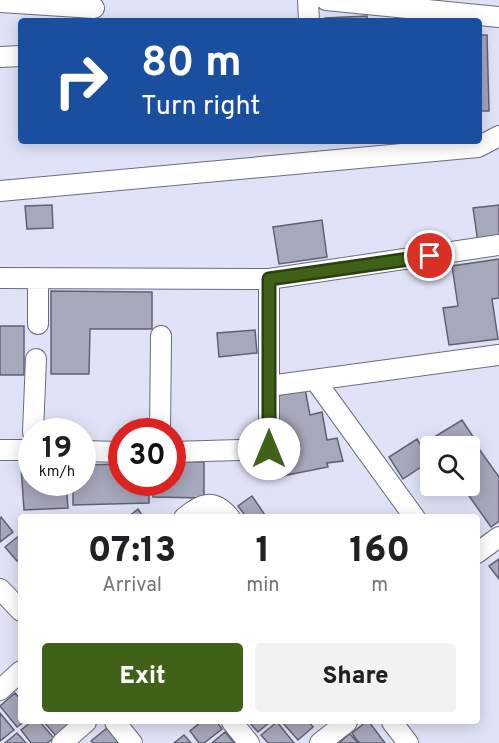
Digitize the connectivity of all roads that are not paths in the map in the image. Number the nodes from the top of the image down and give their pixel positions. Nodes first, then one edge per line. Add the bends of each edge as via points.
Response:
1 (308, 0) edge
2 (326, 0) edge
3 (0, 2) edge
4 (94, 8) dead end
5 (425, 16) edge
6 (499, 17) edge
7 (309, 18) edge
8 (18, 56) edge
9 (0, 57) edge
10 (499, 136) edge
11 (0, 191) edge
12 (499, 245) edge
13 (0, 278) edge
14 (38, 278) junction
15 (269, 279) junction
16 (38, 324) dead end
17 (161, 336) dead end
18 (499, 355) edge
19 (36, 359) dead end
20 (315, 380) junction
21 (269, 386) junction
22 (34, 418) edge
23 (160, 418) edge
24 (0, 450) edge
25 (18, 450) edge
26 (186, 452) edge
27 (189, 514) edge
28 (227, 514) edge
29 (412, 514) edge
30 (499, 537) edge
31 (480, 551) edge
32 (0, 589) edge
33 (18, 608) edge
34 (18, 674) edge
35 (0, 690) edge
36 (84, 724) edge
37 (117, 724) edge
38 (234, 724) edge
39 (344, 724) edge
40 (394, 724) edge
41 (62, 743) edge
42 (132, 743) edge
43 (249, 743) edge
44 (320, 743) edge
45 (408, 743) edge

1 - 7 street
2 - 5 street
3 - 4 street
5 - 6 street
8 - 9 street
10 - 11 street via 478,147
12 - 15 street
13 - 14 street
14 - 15 street
14 - 16 street
15 - 21 street
17 - 23 street
18 - 20 street
19 - 22 street
20 - 21 street
20 - 29 street
21 - 26 street via 269,449
24 - 25 street
27 - 28 street via 197,507 212,504
30 - 31 street
32 - 33 street
34 - 35 street
36 - 41 street
37 - 42 street
38 - 43 street
39 - 44 street
40 - 45 street

